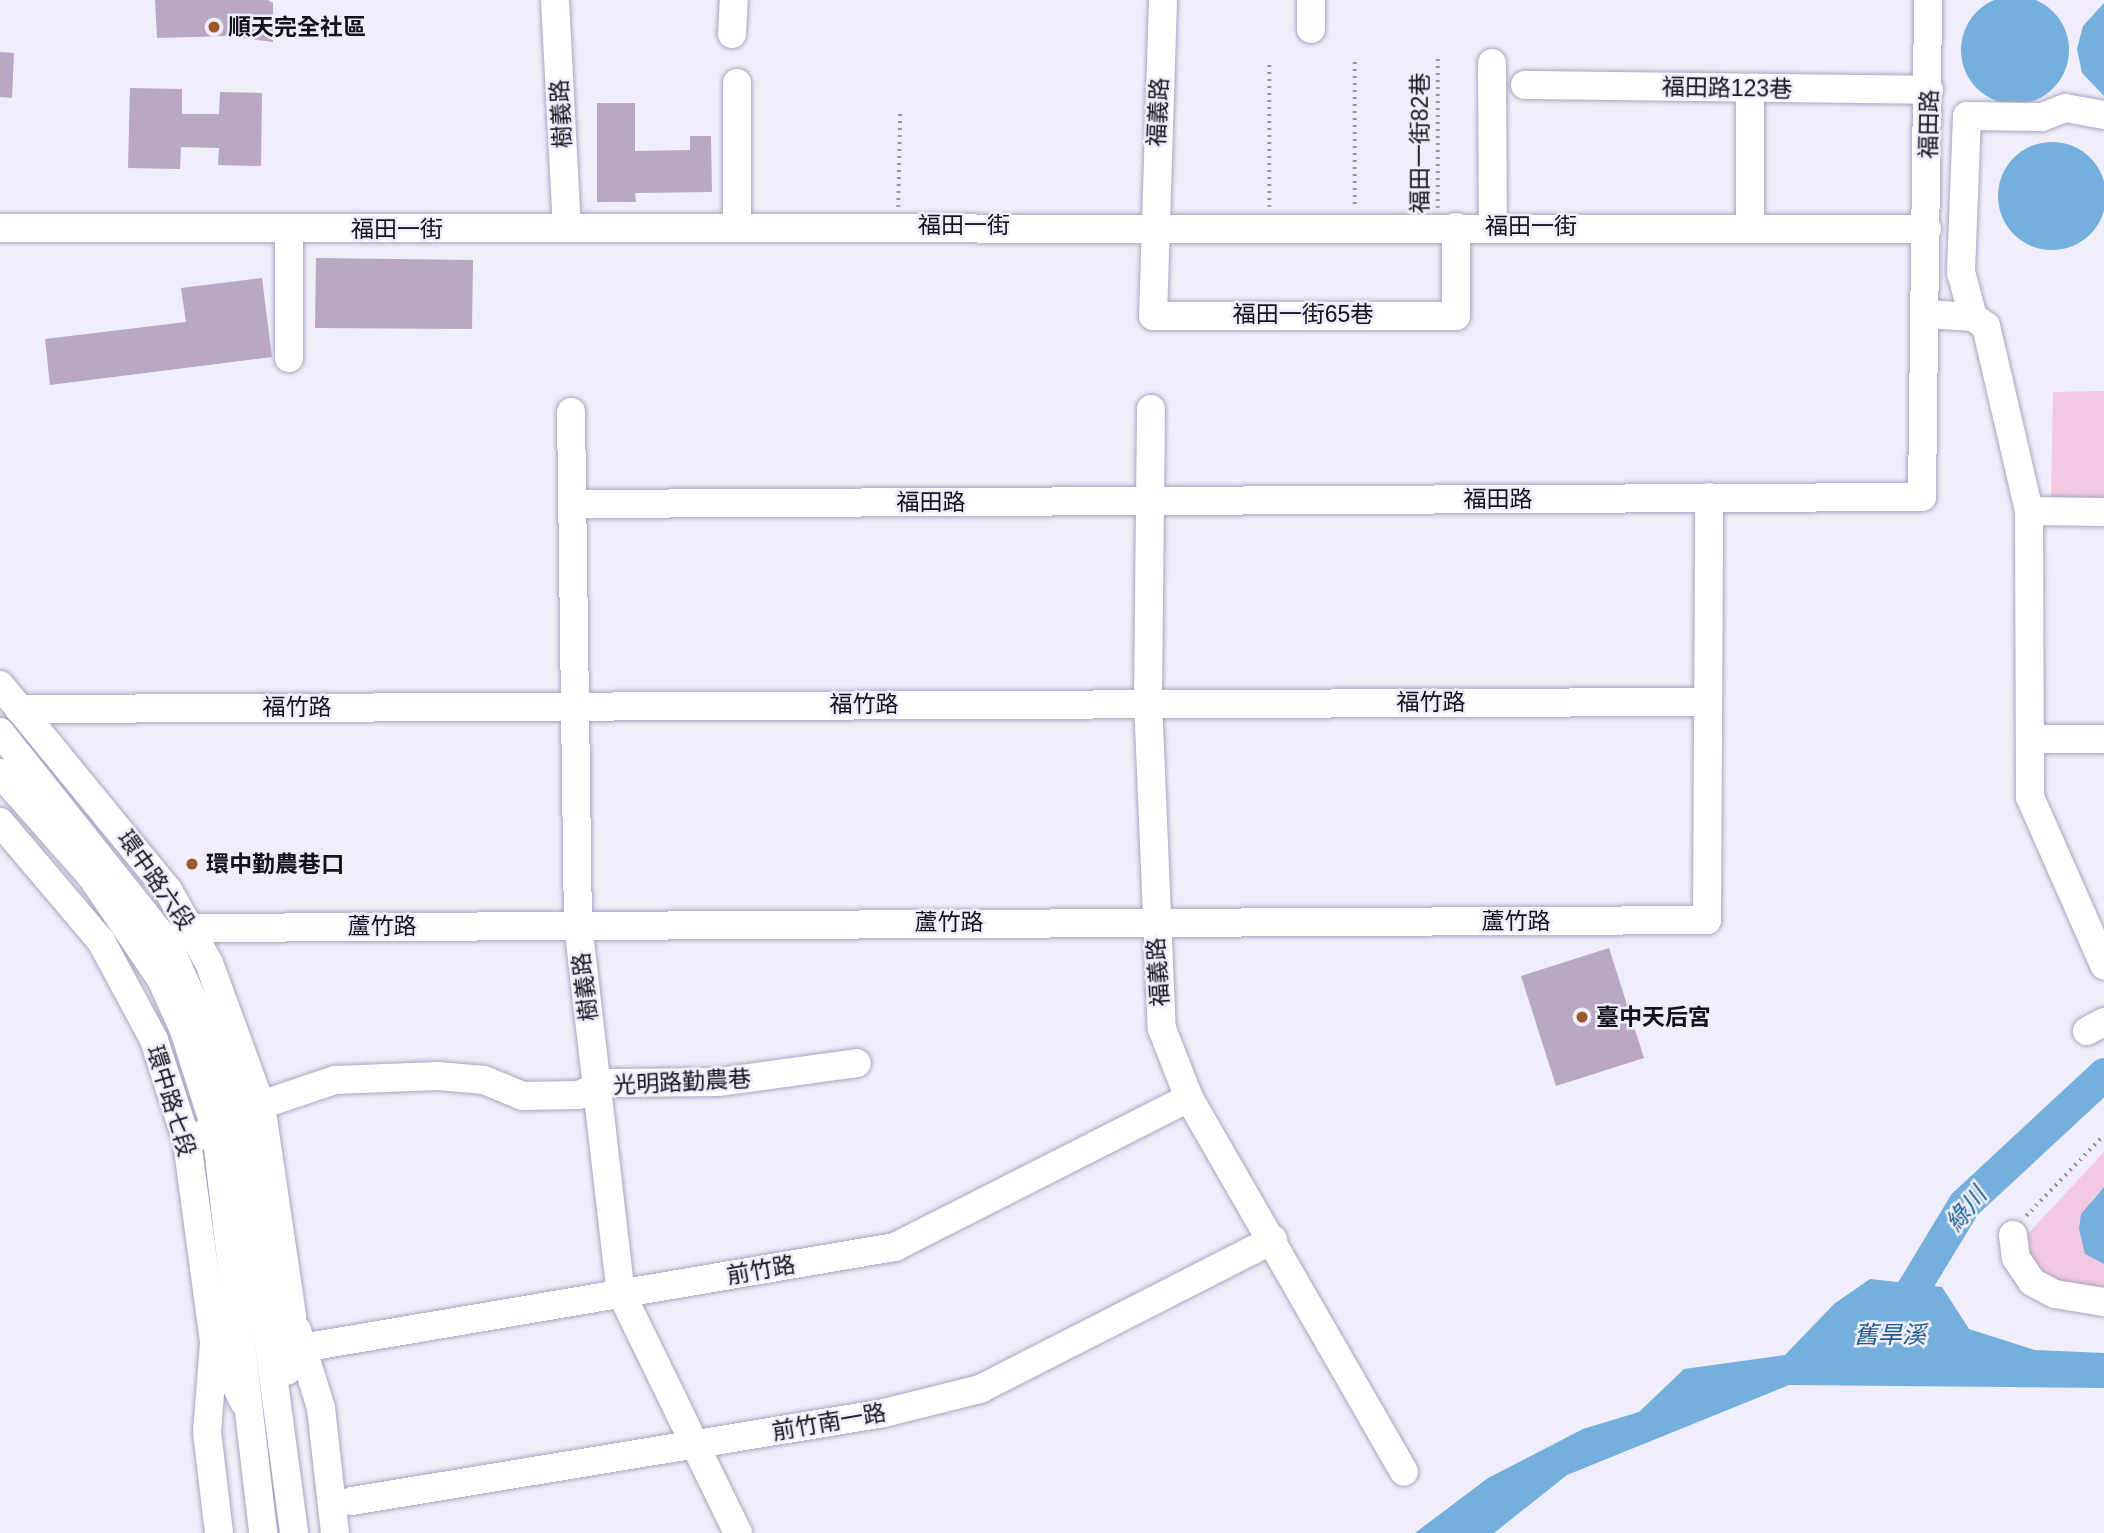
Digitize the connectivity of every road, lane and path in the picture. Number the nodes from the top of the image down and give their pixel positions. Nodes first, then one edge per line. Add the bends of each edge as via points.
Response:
1 (555, 0) edge
2 (734, 0) edge
3 (1163, 0) edge
4 (1311, 0) edge
5 (1928, 0) edge
6 (1311, 29) dead end
7 (732, 34) dead end
8 (1437, 60) dead end
9 (1269, 62) dead end
10 (1355, 62) dead end
11 (1492, 64) dead end
12 (737, 83) dead end
13 (1525, 85) dead end
14 (1750, 88) junction
15 (1929, 90) junction
16 (900, 111) dead end
17 (2104, 115) edge
18 (1152, 224) junction
19 (1269, 225) junction
20 (898, 226) junction
21 (1355, 226) junction
22 (1750, 226) junction
23 (737, 227) junction
24 (1447, 227) junction
25 (1493, 227) junction
26 (0, 228) edge
27 (567, 228) junction
28 (1927, 229) junction
29 (289, 230) junction
30 (1926, 314) junction
31 (1973, 317) junction
32 (289, 358) dead end
33 (1151, 409) dead end
34 (571, 412) dead end
35 (1709, 497) junction
36 (1149, 501) junction
37 (576, 504) junction
38 (2029, 512) junction
39 (2104, 512) edge
40 (0, 685) edge
41 (1148, 702) junction
42 (1708, 702) junction
43 (576, 706) junction
44 (19, 709) junction
45 (0, 732) edge
46 (2030, 739) junction
47 (2104, 739) edge
48 (0, 773) edge
49 (0, 822) edge
50 (1154, 921) junction
51 (578, 924) junction
52 (191, 928) junction
53 (2104, 965) edge
54 (857, 1063) dead end
55 (597, 1088) junction
56 (1189, 1098) junction
57 (239, 1119) junction
58 (2104, 1135) edge
59 (187, 1142) junction
60 (2013, 1236) joint
61 (1273, 1240) junction
62 (621, 1293) junction
63 (2104, 1302) edge
64 (292, 1316) junction
65 (214, 1342) junction
66 (302, 1348) junction
67 (282, 1419) junction
68 (253, 1420) junction
69 (694, 1446) junction
70 (1404, 1472) dead end
71 (352, 1500) dead end
72 (219, 1533) edge
73 (263, 1533) edge
74 (294, 1533) edge
75 (335, 1533) edge
76 (738, 1533) edge

1 - 27 street, 樹義路
2 - 7 street
3 - 18 street, 福義路
4 - 6 street
5 - 15 street, 福田路
8 - 24 path, 福田一街82巷
9 - 19 path
10 - 21 path
11 - 25 street
12 - 23 street
13 - 14 street, 福田路123巷
14 - 15 street, 福田路123巷
14 - 22 street
15 - 28 street, 福田路
16 - 20 path
17 - 31 street via 2065,108 2042,117 1968,116 1961,272
18 - 19 street, 福田一街
18 - 20 street, 福田一街
18 - 24 street, 福田一街65巷 via 1153,316 1456,316
19 - 21 street, 福田一街
20 - 23 street, 福田一街
21 - 24 street, 福田一街
22 - 25 street, 福田一街
22 - 28 street, 福田一街
23 - 27 street, 福田一街
24 - 25 street, 福田一街
26 - 29 street, 福田一街
27 - 29 street, 福田一街
28 - 30 street, 福田路
29 - 32 street
30 - 31 street
30 - 35 street, 福田路 via 1922,498
31 - 38 street via 1986,326
33 - 36 street, 福義路
34 - 37 street, 樹義路
35 - 36 street, 福田路
35 - 42 street
36 - 37 street, 福田路
36 - 41 street, 福義路
37 - 43 street, 樹義路
38 - 39 street
38 - 46 street
40 - 44 street, 環中路六段
41 - 42 street, 福竹路
41 - 43 street, 福竹路
41 - 50 street, 福義路
42 - 50 street, 蘆竹路 via 1707,920
43 - 44 street, 福竹路
43 - 51 street, 樹義路
44 - 52 street, 環中路六段 via 133,844
45 - 57 street, 環中路六段 via 167,942
46 - 47 street
46 - 53 street via 2030,797
48 - 57 street via 91,876 161,979
49 - 59 street, 環中路七段 via 102,941 154,1040
50 - 51 street, 蘆竹路
50 - 56 street, 福義路 via 1162,1029
51 - 52 street, 蘆竹路
51 - 55 street, 樹義路
52 - 57 street, 環中路六段
54 - 55 street, 光明路勤農巷 via 796,1075
55 - 57 street, 光明路勤農巷 via 523,1096 461,1078 348,1080
55 - 62 street, 樹義路
56 - 61 street, 福義路
56 - 62 street, 前竹路 via 895,1247
57 - 59 street, 光明路勤農巷
57 - 64 street
57 - 67 street
57 - 68 street, 環中路七段
58 - 60 path via 2038,1199
59 - 65 street, 環中路七段
60 - 63 street via 2016,1258 2032,1282 2055,1294
61 - 69 street, 前竹南一路 via 980,1389 884,1413
61 - 70 street, 福義路
62 - 66 street, 前竹路
62 - 69 street, 樹義路
64 - 66 street
64 - 67 street
65 - 68 street, 環中路七段
65 - 72 street via 207,1432
66 - 75 street via 321,1408
67 - 74 street
68 - 73 street, 環中路七段
69 - 71 street, 前竹南一路
69 - 76 street, 樹義路

